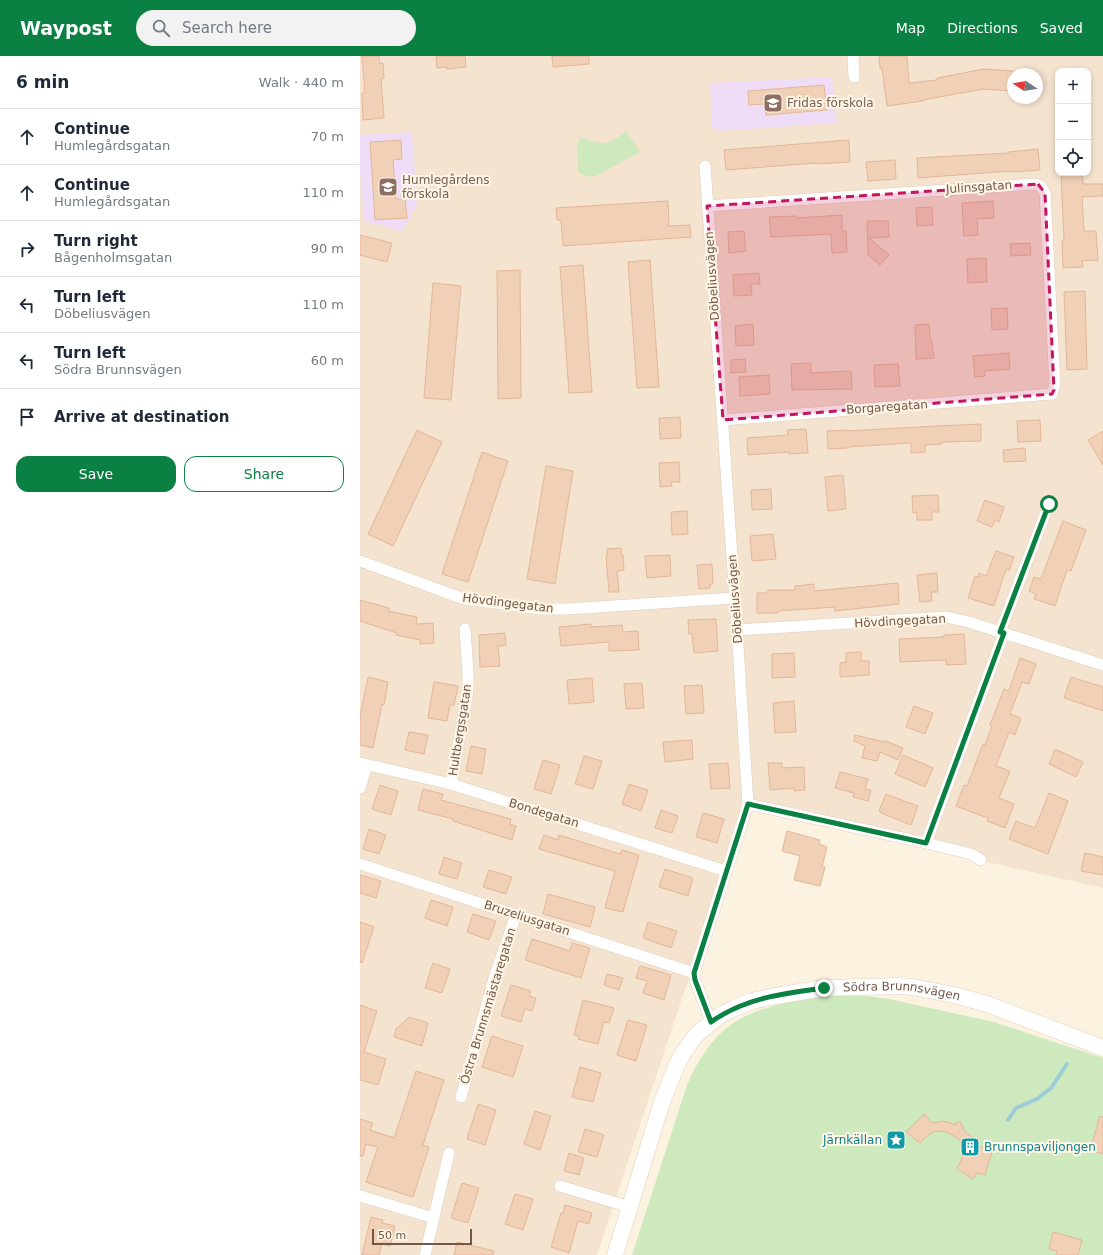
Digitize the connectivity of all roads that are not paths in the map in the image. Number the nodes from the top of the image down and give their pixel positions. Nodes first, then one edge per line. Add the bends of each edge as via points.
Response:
1 (853, 56) edge
2 (854, 77) dead end
3 (705, 166) dead end
4 (707, 206) junction
5 (1052, 394) joint
6 (723, 420) junction
7 (1049, 504) dead end
8 (360, 561) edge
9 (734, 598) junction
10 (465, 629) dead end
11 (737, 630) junction
12 (1002, 632) junction
13 (1103, 666) edge
14 (364, 764) edge
15 (451, 784) junction
16 (360, 788) edge
17 (748, 804) junction
18 (926, 843) junction
19 (981, 860) dead end
20 (360, 864) edge
21 (726, 871) junction
22 (516, 915) junction
23 (694, 973) junction
24 (711, 1022) junction
25 (1103, 1048) edge
26 (461, 1097) dead end
27 (449, 1153) dead end
28 (560, 1186) dead end
29 (360, 1196) edge
30 (630, 1206) junction
31 (434, 1218) junction
32 (425, 1255) edge
33 (615, 1255) edge

1 - 2 street
3 - 4 street, Döbeliusvägen
4 - 5 street, Julinsgatan via 1038,184 1045,193 1055,385
4 - 6 street, Döbeliusvägen
5 - 6 street, Borgaregatan
6 - 9 street, Döbeliusvägen
7 - 12 street
8 - 9 street, Hövdingegatan via 464,599 540,609
9 - 11 street, Döbeliusvägen
10 - 15 street, Hultbergsgatan via 468,691
11 - 12 street, Hövdingegatan via 946,617
11 - 17 street, Döbeliusvägen
12 - 13 street, Hövdingegatan
12 - 18 street
14 - 15 street, Bondegatan
14 - 16 street
15 - 21 street, Bondegatan
17 - 18 street
17 - 21 street, Döbeliusvägen
18 - 19 street via 971,854
20 - 22 street, Bruzeliusgatan
21 - 23 street, Döbeliusvägen
22 - 23 street, Bruzeliusgatan
22 - 26 street, Östra Brunnsmästaregatan via 495,975
23 - 24 street
24 - 25 street, Södra Brunnsvägen via 735,1008 770,997 824,988 898,986 927,989 970,999
24 - 30 street, Södra Brunnsvägen via 697,1034 677,1064 662,1102
27 - 31 street
28 - 30 street
29 - 31 street
30 - 33 street, Södra Brunnsvägen
31 - 32 street

